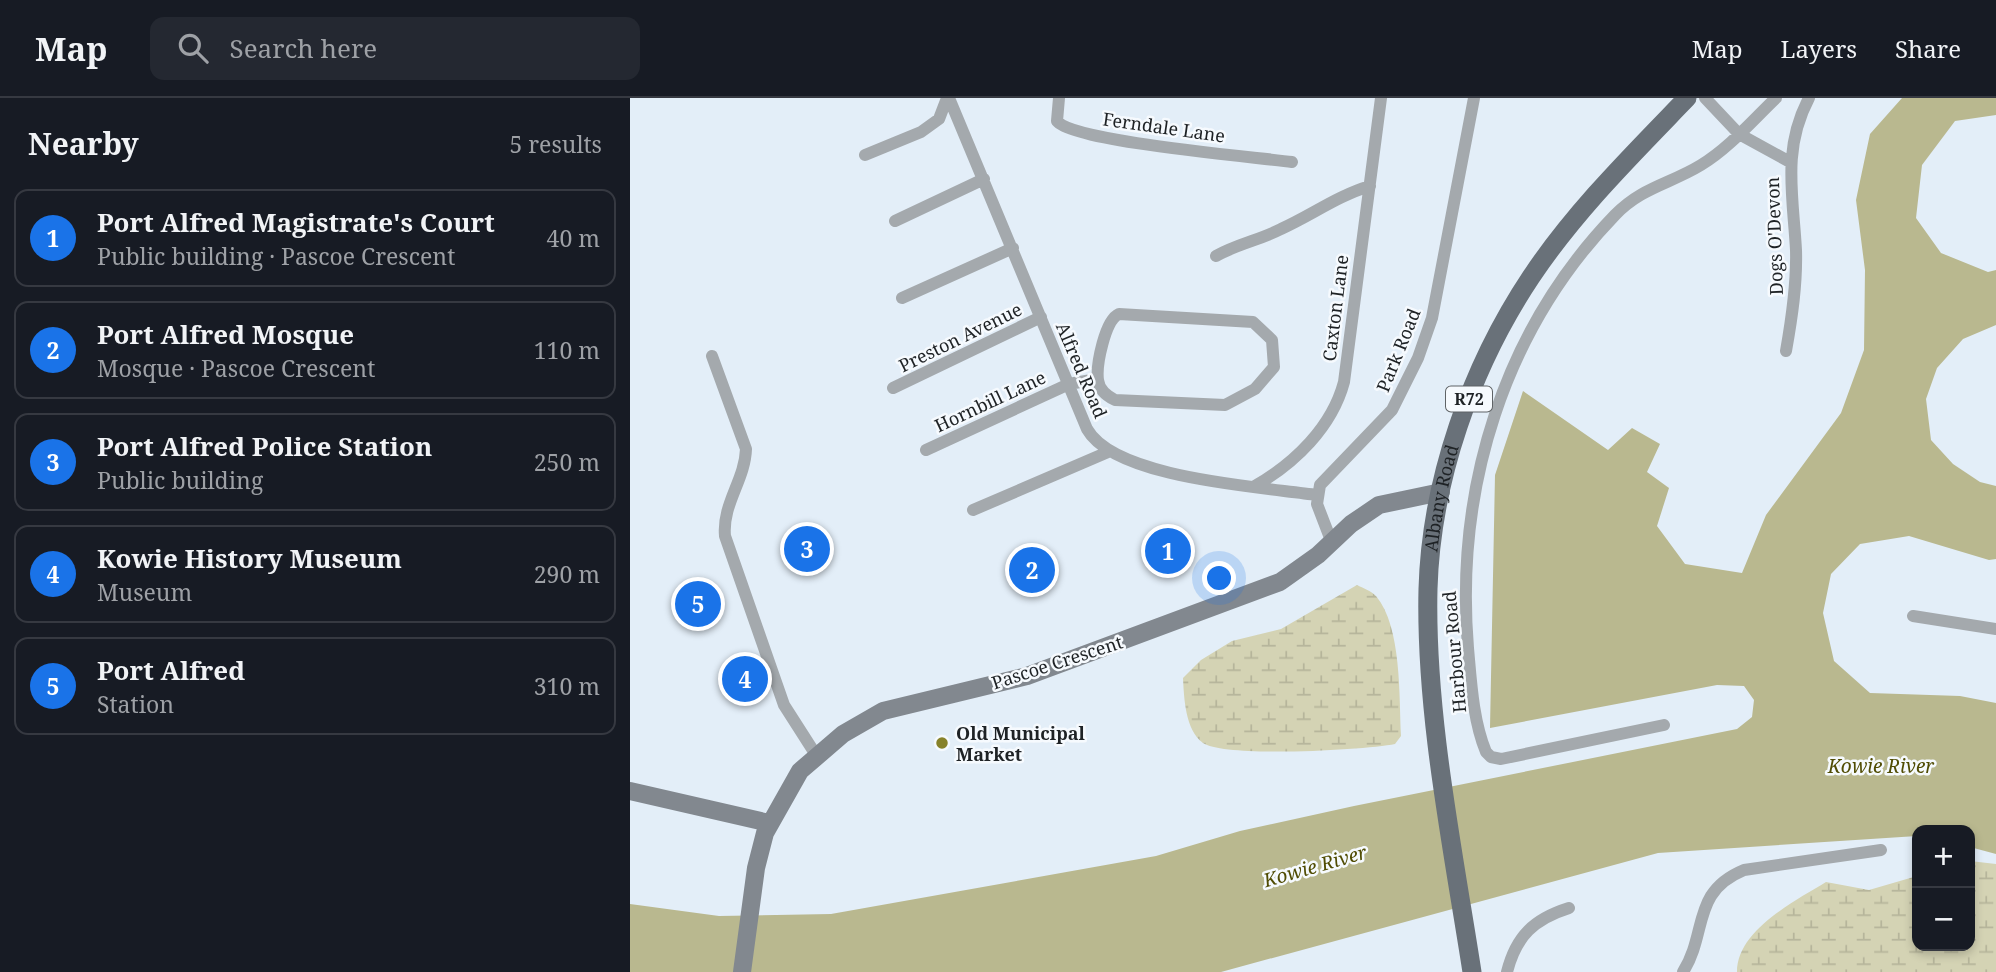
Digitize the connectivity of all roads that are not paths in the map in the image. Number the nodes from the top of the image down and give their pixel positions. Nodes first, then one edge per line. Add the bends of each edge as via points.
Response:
1 (948, 98) edge
2 (1059, 98) edge
3 (1381, 98) edge
4 (1474, 98) edge
5 (1687, 98) edge
6 (1705, 98) edge
7 (1776, 98) edge
8 (1810, 98) edge
9 (1739, 134) junction
10 (865, 155) dead end
11 (1292, 162) dead end
12 (1790, 162) junction
13 (984, 179) junction
14 (1370, 186) junction
15 (895, 221) dead end
16 (1013, 248) junction
17 (1216, 256) dead end
18 (902, 298) dead end
19 (1041, 317) junction
20 (1786, 351) dead end
21 (712, 356) dead end
22 (1097, 379) junction
23 (1069, 384) junction
24 (893, 388) dead end
25 (926, 450) dead end
26 (1108, 452) junction
27 (1255, 486) junction
28 (1441, 492) junction
29 (1317, 495) junction
30 (973, 510) dead end
31 (1332, 542) junction
32 (1913, 616) dead end
33 (1996, 628) edge
34 (1664, 725) dead end
35 (816, 755) junction
36 (630, 790) edge
37 (769, 823) junction
38 (1881, 850) dead end
39 (1569, 908) dead end
40 (742, 972) edge
41 (1472, 972) edge
42 (1507, 972) edge
43 (1683, 972) edge

1 - 10 street via 939,119 921,132
1 - 13 street, Alfred Road
2 - 11 street, Ferndale Lane via 1057,121 1071,131
3 - 14 street, Caxton Lane
4 - 29 street, Park Road via 1422,349 1392,410 1324,479
5 - 28 main road, Albany Road / R72 via 1582,209 1529,279 1473,389
6 - 9 street
7 - 9 street
8 - 12 street, Dogs O'Devon via 1795,131
9 - 12 street
9 - 34 street, Harbour Road via 1696,169 1648,188 1628,202 1568,274 1533,328 1503,391 1469,516 1466,626 1476,712 1486,752 1501,759
12 - 20 street, Dogs O'Devon via 1796,288
13 - 15 street
13 - 16 street, Alfred Road
14 - 17 street
14 - 27 street, Caxton Lane via 1338,405 1306,446
16 - 18 street
16 - 19 street, Alfred Road
19 - 23 street, Alfred Road
19 - 24 street, Preston Avenue
21 - 35 street via 746,449 745,465 724,521 725,536 784,705
22 - 22 street via 1115,400 1225,405 1265,380 1274,367 1275,351 1266,331 1253,321 1119,314 1107,325
22 - 23 street, Hornbill Lane
23 - 25 street, Hornbill Lane
23 - 26 street, Alfred Road via 1091,437
26 - 27 street via 1205,480
26 - 30 street
27 - 29 street
28 - 31 street, Pascoe Crescent via 1379,506
28 - 41 main road, Albany Road / R72 via 1427,621 1442,768
29 - 31 street
31 - 35 street, Pascoe Crescent via 1280,582 1027,676 883,711 842,733
32 - 33 street
35 - 37 street, Pascoe Crescent via 789,787
36 - 37 street
37 - 40 street, Pascoe Crescent via 761,845
38 - 43 street via 1744,870 1724,879 1702,911
39 - 42 street via 1539,919 1512,955

